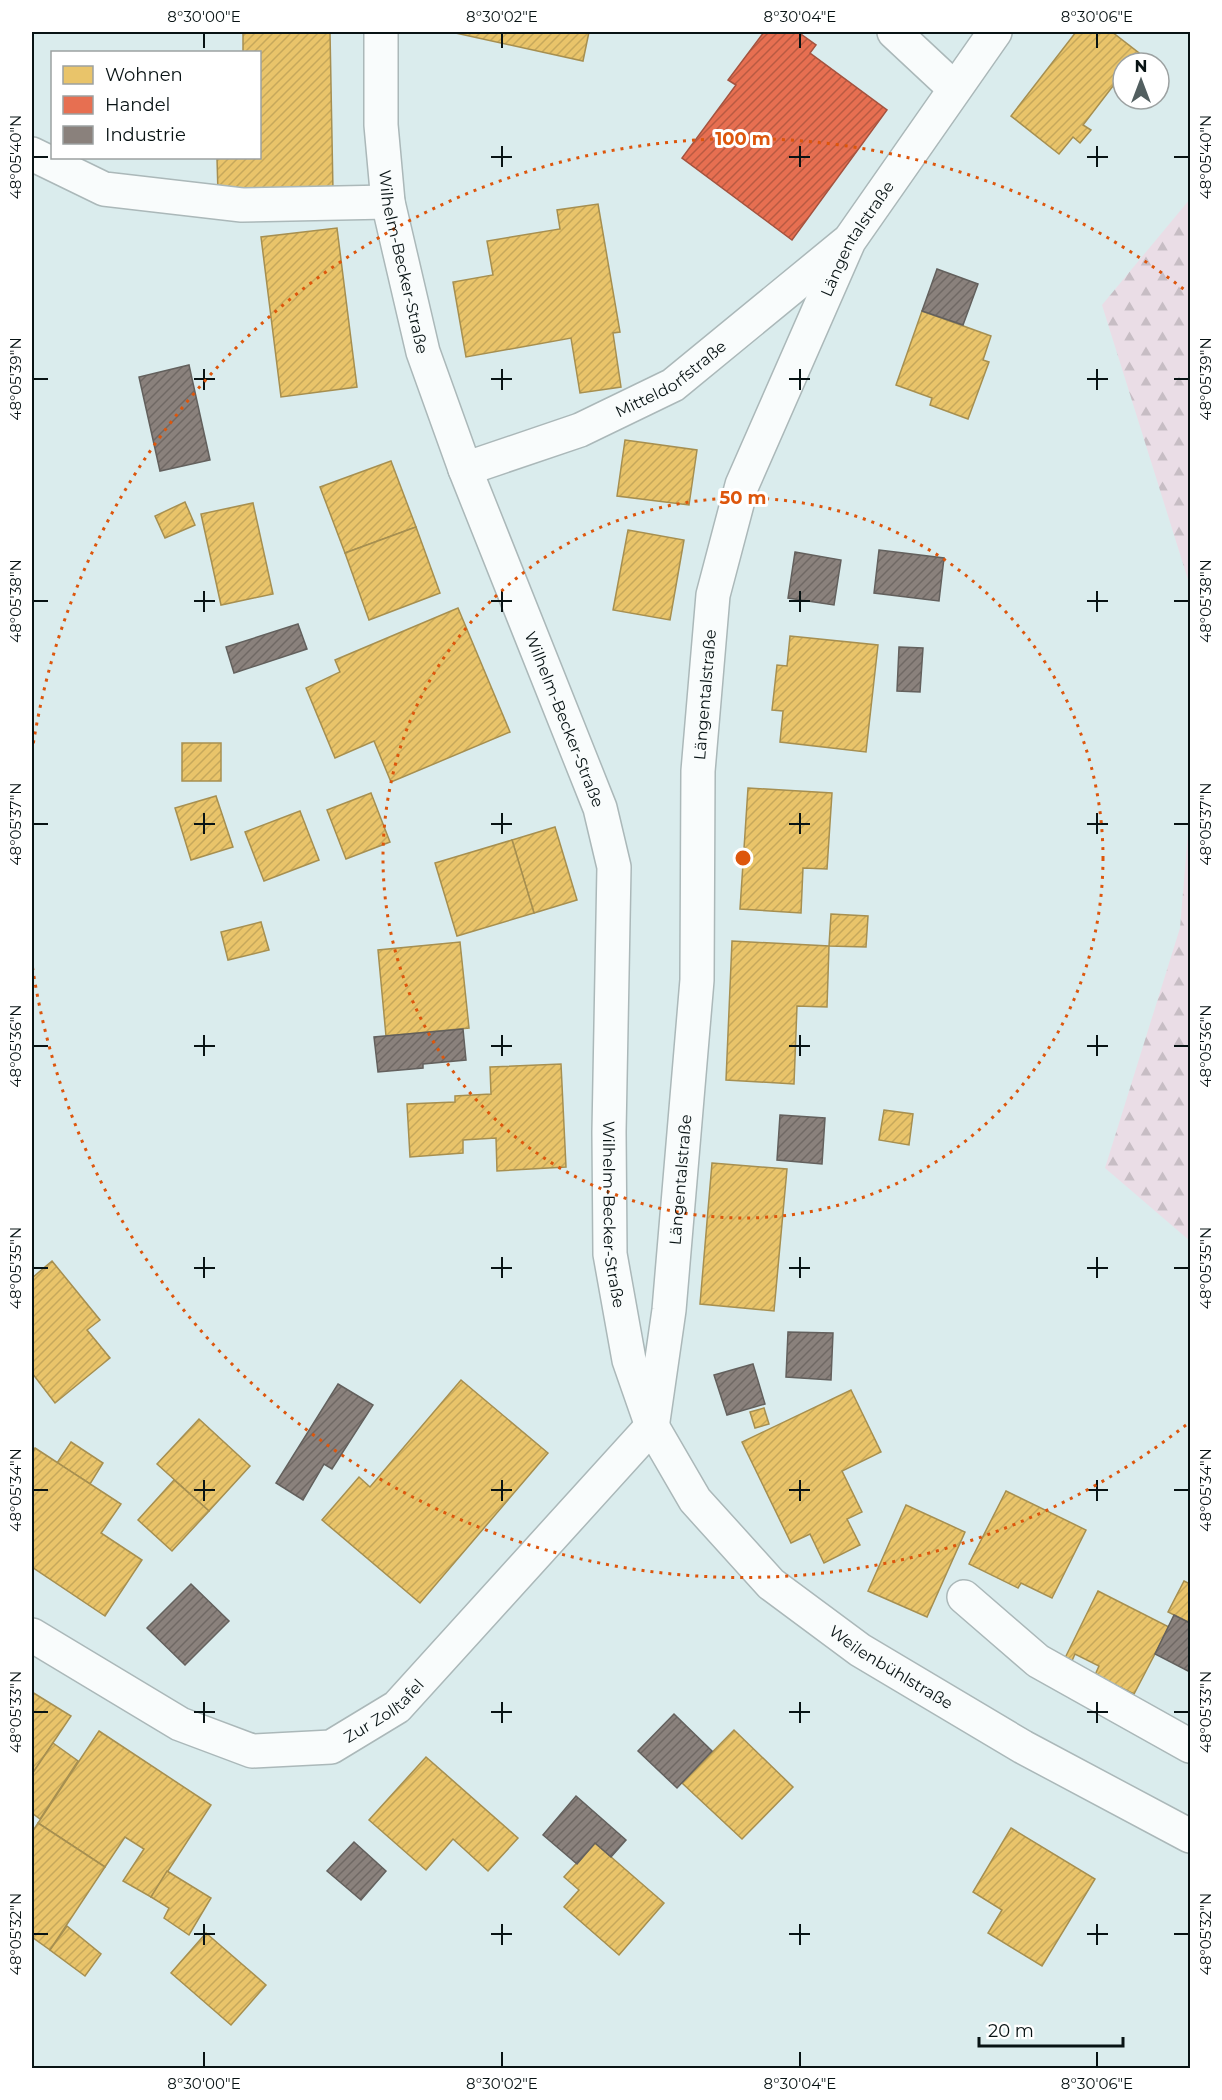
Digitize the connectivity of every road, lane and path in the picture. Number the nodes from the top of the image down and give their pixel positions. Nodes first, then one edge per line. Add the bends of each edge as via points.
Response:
1 (381, 32) edge
2 (894, 32) edge
3 (995, 32) edge
4 (954, 88) junction
5 (32, 154) edge
6 (388, 202) junction
7 (849, 241) junction
8 (465, 469) junction
9 (652, 1426) junction
10 (964, 1597) dead end
11 (32, 1635) edge
12 (1191, 1746) edge
13 (1191, 1836) edge

1 - 6 street, Wilhelm-Becker-Straße via 381,125
2 - 4 street
3 - 4 street, Längentalstraße
4 - 7 street, Längentalstraße
5 - 6 street via 104,189 242,205
6 - 8 street, Wilhelm-Becker-Straße via 423,352
7 - 8 street, Mitteldorfstraße via 673,384 580,430
7 - 9 street, Längentalstraße via 742,485 713,595 698,771 697,980 669,1310
8 - 9 street, Wilhelm-Becker-Straße via 600,808 614,867 610,1254 629,1360
9 - 11 street, Zur Zolltafel via 397,1707 331,1748 252,1751 180,1724
9 - 13 street, Weilenbühlstraße via 695,1500 771,1584 870,1656 1023,1747
10 - 12 street via 1038,1661

